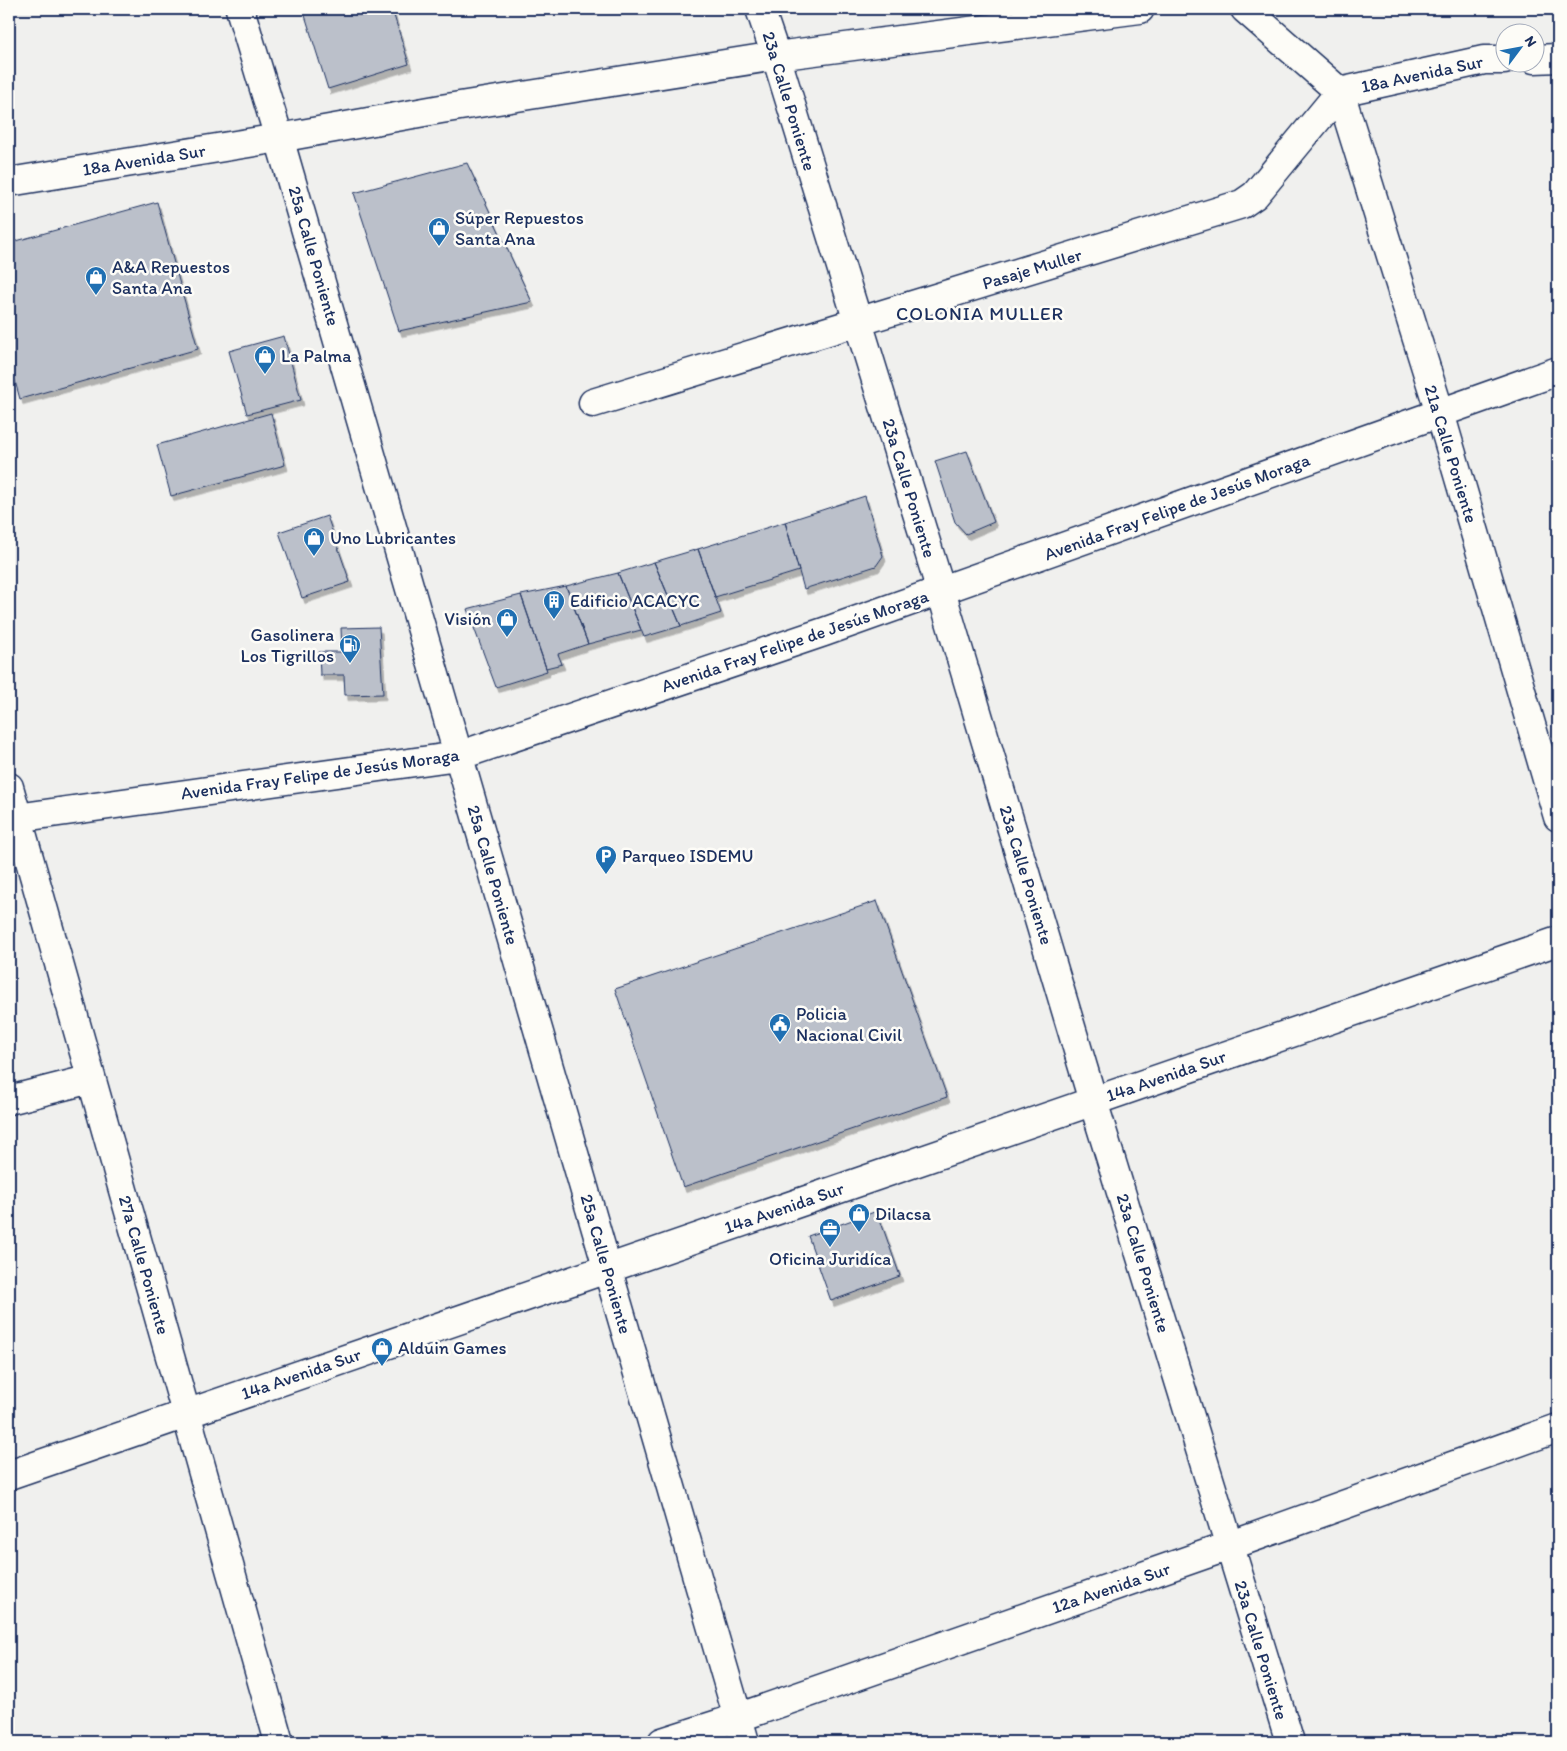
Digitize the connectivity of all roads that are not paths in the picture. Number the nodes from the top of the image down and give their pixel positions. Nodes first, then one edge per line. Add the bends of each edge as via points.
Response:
1 (240, 9) edge
2 (760, 9) edge
3 (1140, 9) edge
4 (1246, 9) edge
5 (776, 56) junction
6 (1558, 58) edge
7 (1544, 59) edge
8 (1494, 60) edge
9 (1340, 92) junction
10 (280, 138) junction
11 (9, 182) edge
12 (857, 322) junction
13 (1558, 371) edge
14 (593, 403) dead end
15 (1440, 413) junction
16 (941, 591) junction
17 (458, 756) junction
18 (9, 787) edge
19 (1558, 817) edge
20 (13, 818) edge
21 (1558, 941) edge
22 (91, 1079) junction
23 (9, 1100) edge
24 (1094, 1101) junction
25 (607, 1269) junction
26 (187, 1414) junction
27 (1558, 1428) edge
28 (9, 1475) edge
29 (1229, 1546) junction
30 (741, 1730) edge
31 (279, 1742) edge
32 (662, 1742) edge
33 (1290, 1742) edge

1 - 10 street, 25a Calle Poniente
2 - 5 street, 23a Calle Poniente
3 - 5 street, 18a Avenida Sur
4 - 9 street
5 - 10 street, 18a Avenida Sur via 451,107
5 - 12 street, 23a Calle Poniente
6 - 7 street
8 - 9 street, 18a Avenida Sur
9 - 12 street, Pasaje Muller via 1255,195 1242,204
9 - 15 street, 21a Calle Poniente
10 - 11 street, 18a Avenida Sur
10 - 17 street, 25a Calle Poniente
12 - 14 street, Pasaje Muller
12 - 16 street, 23a Calle Poniente
13 - 15 street, Avenida Fray Felipe de Jesús Moraga
15 - 16 street, Avenida Fray Felipe de Jesús Moraga
15 - 19 street, 21a Calle Poniente
16 - 17 street, Avenida Fray Felipe de Jesús Moraga
16 - 24 street, 23a Calle Poniente
17 - 20 street, Avenida Fray Felipe de Jesús Moraga
17 - 25 street, 25a Calle Poniente
18 - 20 street, 27a Calle Poniente
20 - 22 street, 27a Calle Poniente
21 - 24 street, 14a Avenida Sur
22 - 23 street
22 - 26 street, 27a Calle Poniente
24 - 25 street, 14a Avenida Sur
24 - 29 street, 23a Calle Poniente
25 - 26 street, 14a Avenida Sur
25 - 30 street, 25a Calle Poniente
26 - 28 street, 14a Avenida Sur
26 - 31 street, 27a Calle Poniente
27 - 29 street, 12a Avenida Sur
29 - 30 street, 12a Avenida Sur
29 - 33 street, 23a Calle Poniente
30 - 32 street, 12a Avenida Sur

